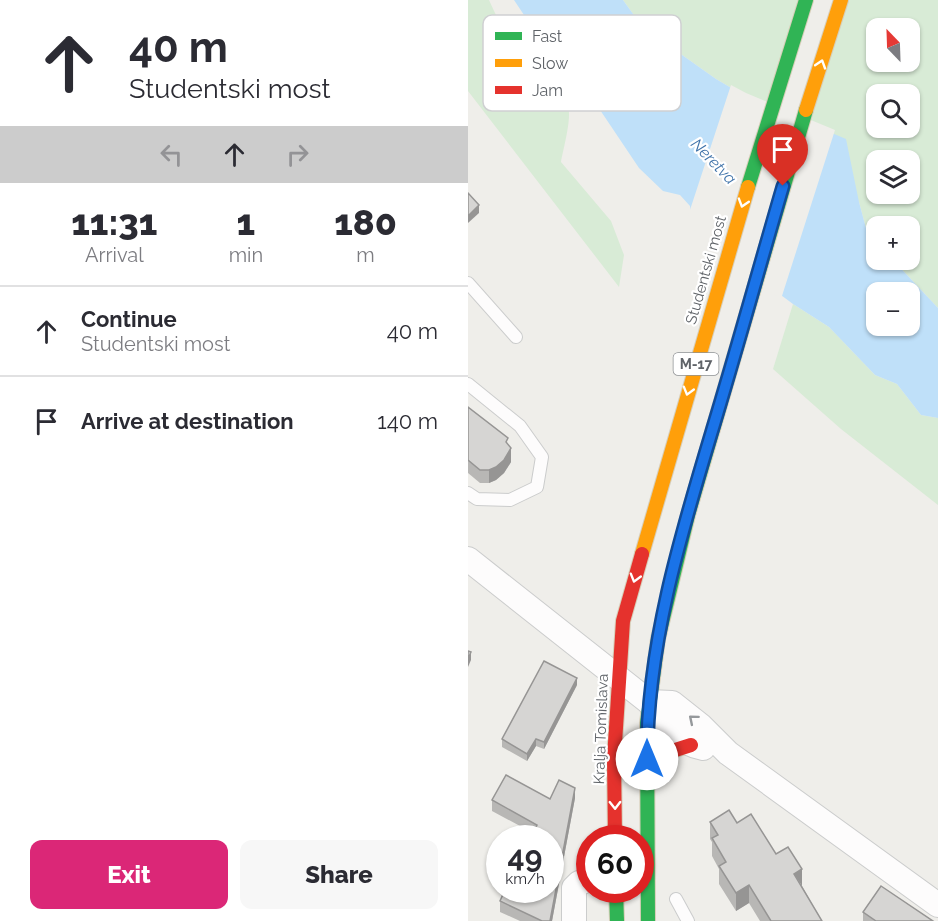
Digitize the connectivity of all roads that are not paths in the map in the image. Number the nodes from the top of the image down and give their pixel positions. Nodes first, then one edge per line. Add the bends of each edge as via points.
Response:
1 (806, 0) edge
2 (841, 0) edge
3 (468, 283) edge
4 (516, 337) dead end
5 (468, 384) edge
6 (468, 493) edge
7 (468, 559) edge
8 (623, 621) joint
9 (619, 678) junction
10 (649, 702) junction
11 (691, 746) junction
12 (729, 753) junction
13 (647, 759) junction
14 (615, 825) edge
15 (576, 886) edge
16 (676, 899) dead end
17 (616, 903) edge
18 (938, 905) edge
19 (574, 921) edge
20 (616, 921) edge
21 (648, 921) edge
22 (688, 921) edge

1 -> 8 main road, Studentski most / M-17 via 730,243
10 -> 2 main road, M-17 via 691,499 802,119
3 - 4 lane
5 - 6 lane via 520,426 542,457 537,486 510,500 477,499
7 - 9 street
8 - 9 main road, Kralja Tomislava / M-17
9 - 10 street
9 -> 14 main road, Kralja Tomislava / M-17
10 - 11 street via 668,729
12 -> 10 street via 672,703
10 - 13 main road, M-17
11 - 12 street
11 - 13 main road
12 - 18 street
13 - 21 main road, M-17
15 - 19 street
16 - 22 lane
17 - 20 main road

